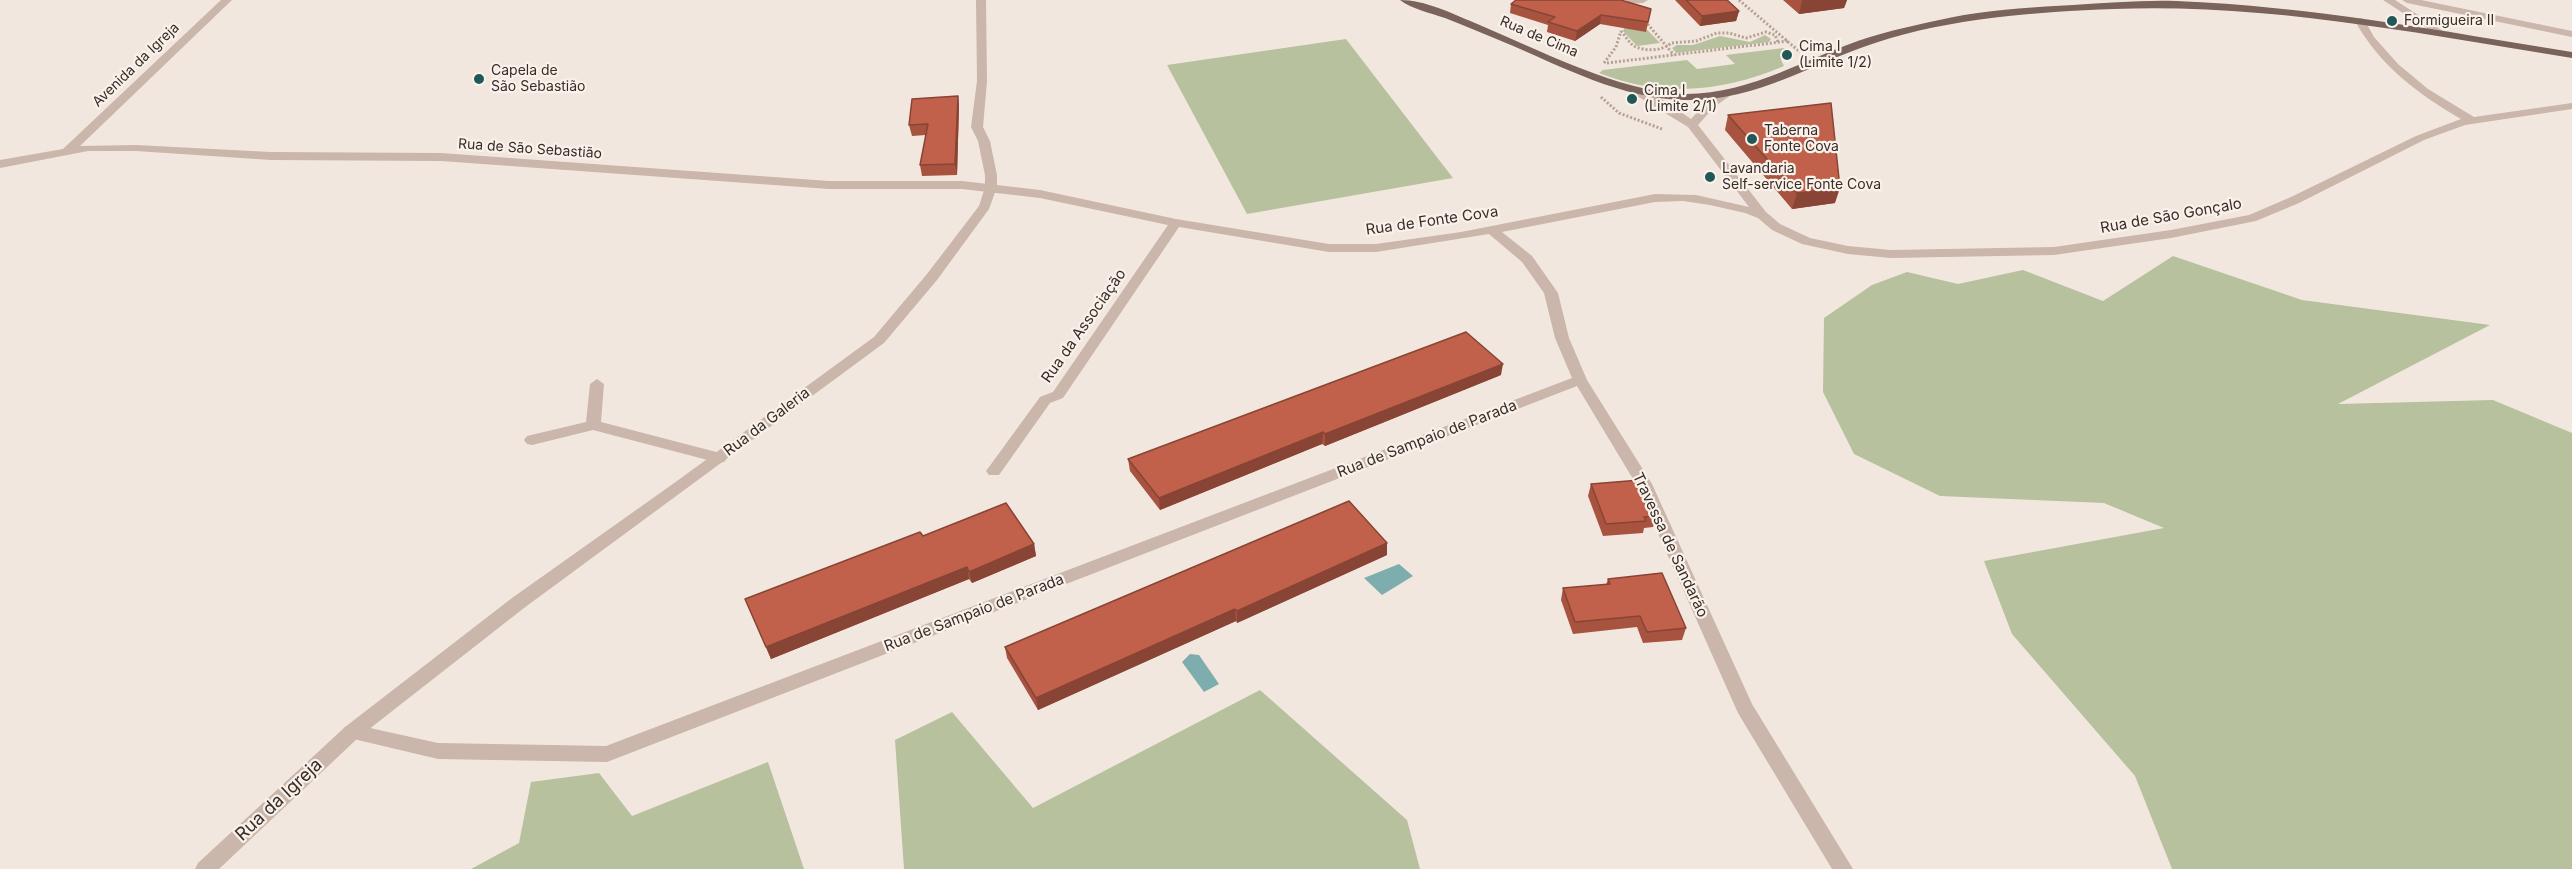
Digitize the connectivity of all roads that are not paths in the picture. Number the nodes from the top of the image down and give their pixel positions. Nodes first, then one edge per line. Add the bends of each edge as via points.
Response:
1 (227, 0) edge
2 (981, 0) edge
3 (1404, 0) edge
4 (1643, 0) edge
5 (2388, 0) edge
6 (2407, 0) edge
7 (1630, 2) edge
8 (2178, 2) edge
9 (2360, 21) junction
10 (2441, 33) junction
11 (2572, 34) edge
12 (2572, 55) edge
13 (1629, 88) junction
14 (1727, 93) junction
15 (2572, 106) edge
16 (2473, 121) junction
17 (1692, 125) junction
18 (67, 152) junction
19 (0, 164) edge
20 (991, 187) junction
21 (1762, 216) junction
22 (1176, 223) junction
23 (1492, 230) junction
24 (1580, 380) junction
25 (597, 384) dead end
26 (593, 425) junction
27 (532, 440) dead end
28 (719, 458) junction
29 (994, 471) dead end
30 (352, 732) junction
31 (206, 869) edge
32 (1844, 869) edge

1 - 18 street, Avenida da Igreja
2 - 20 street via 982,81 977,127 984,141
3 - 13 main road, Rua de Cima
4 - 7 street
5 - 10 street
6 - 11 street
8 - 9 main road, Rua de Cima
8 - 14 main road, Rua de Cima via 1966,18 1872,40 1747,89
9 - 10 main road, Rua de Cima
9 - 16 street via 2369,39 2395,67
10 - 12 main road, Rua de Cima
13 - 14 main road, Rua de Cima via 1683,97
13 - 17 street via 1656,100
14 - 17 street
15 - 16 street, Rua de São Gonçalo
16 - 21 street, Rua de São Gonçalo via 2420,138 2252,218 2054,251 1891,254 1848,250 1806,241
17 - 21 street
18 - 19 street, Rua de São Sebastião
18 - 20 street, Rua de São Sebastião via 88,147 271,156 441,157 830,184
20 - 22 street, Rua de Fonte Cova
20 - 28 street, Rua da Galeria via 985,206 879,340
21 - 23 street, Rua de Fonte Cova via 1714,201 1681,196
22 - 23 street, Rua de Fonte Cova via 1329,248 1376,248
22 - 29 street, Rua da Associação via 1058,395 1045,400
23 - 24 street, Travessa de Sandarão via 1527,259 1551,293 1562,338
24 - 30 street, Rua de Sampaio de Parada via 607,754 438,751
24 - 32 street, Travessa de Sandarão via 1644,484 1744,708
25 - 26 street
26 - 27 street
26 - 28 street
28 - 30 street, Rua da Galeria via 518,603
30 - 31 street, Rua da Igreja

